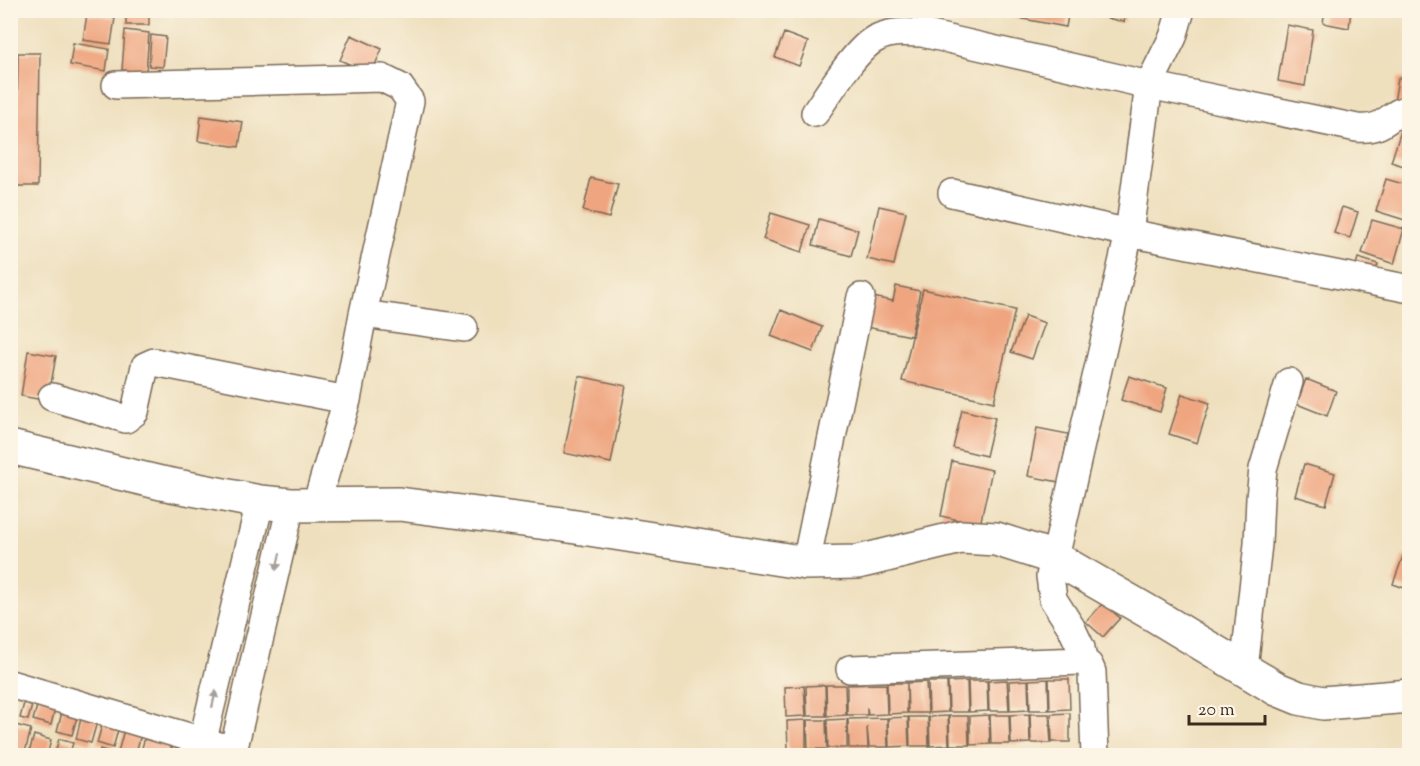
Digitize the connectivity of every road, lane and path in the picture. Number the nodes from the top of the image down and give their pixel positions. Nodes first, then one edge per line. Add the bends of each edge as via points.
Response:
1 (1181, 10) edge
2 (116, 85) dead end
3 (1149, 85) junction
4 (1410, 109) edge
5 (815, 113) dead end
6 (952, 193) dead end
7 (1129, 233) junction
8 (1410, 289) edge
9 (861, 297) dead end
10 (363, 314) junction
11 (464, 328) dead end
12 (1289, 382) dead end
13 (52, 397) dead end
14 (347, 400) junction
15 (10, 447) edge
16 (289, 504) junction
17 (1055, 558) junction
18 (806, 563) junction
19 (1083, 661) junction
20 (850, 669) dead end
21 (1244, 669) junction
22 (10, 684) edge
23 (1410, 696) edge
24 (201, 748) edge
25 (233, 753) edge
26 (1095, 756) edge

1 - 3 street via 1173,37
2 - 10 street via 382,78 400,87 410,101
3 - 4 street via 1365,129 1382,125
3 - 5 street via 904,32 883,36 867,45
3 - 7 street
6 - 7 street
7 - 8 street
7 - 17 street
9 - 18 street
10 - 11 street
10 - 14 street
12 - 21 street via 1263,469
13 - 14 street via 126,419 135,412 145,366 154,362
14 - 16 street
15 - 16 street via 161,483
16 - 18 street via 411,505
24 -> 16 street
16 -> 25 street
17 - 18 street via 976,536 945,539 858,562
17 - 19 street via 1050,576 1053,599 1071,627
17 - 21 street
19 - 20 street
19 - 26 street via 1092,672
21 - 23 street via 1277,689 1312,702
22 - 24 street
24 - 25 street

